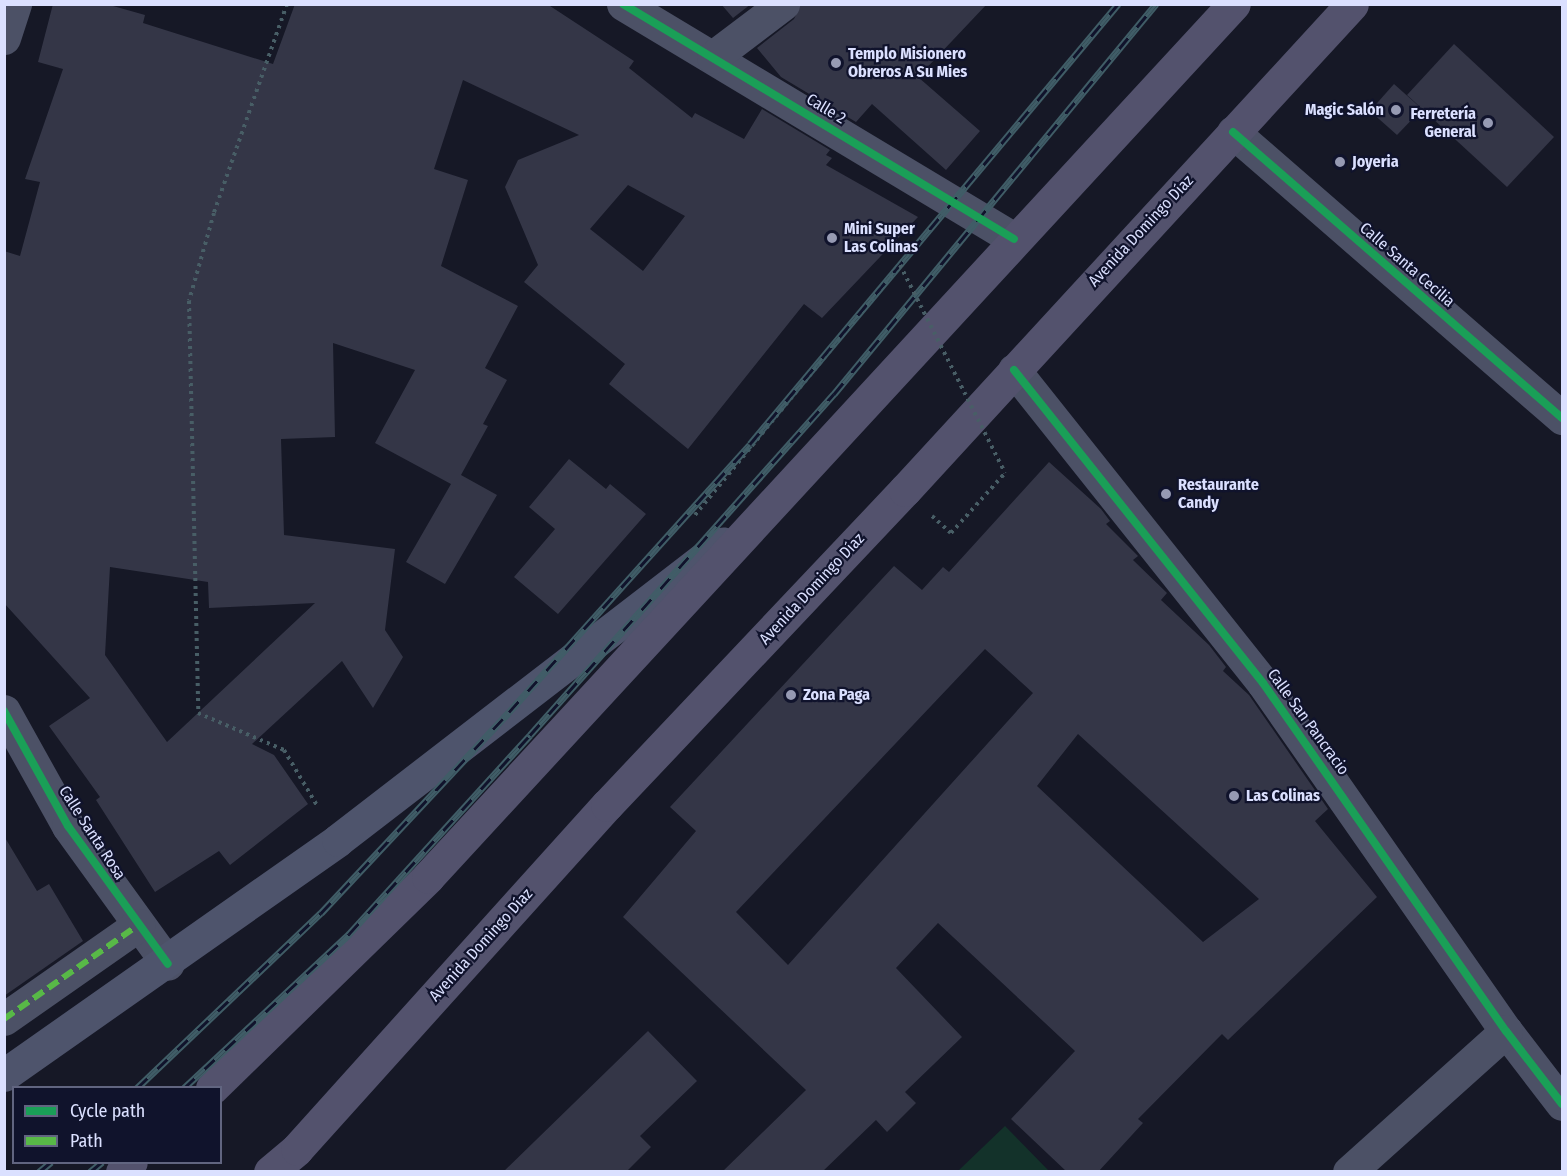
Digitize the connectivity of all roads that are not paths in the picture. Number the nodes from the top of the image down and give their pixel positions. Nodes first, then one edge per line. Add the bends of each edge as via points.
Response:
1 (15, 4) edge
2 (623, 4) edge
3 (783, 4) edge
4 (1234, 4) edge
5 (1352, 4) edge
6 (4, 38) edge
7 (713, 57) junction
8 (1233, 132) junction
9 (1014, 239) junction
10 (1014, 370) junction
11 (1563, 418) edge
12 (763, 513) junction
13 (4, 711) edge
14 (138, 926) junction
15 (168, 963) junction
16 (4, 1019) edge
17 (1506, 1031) junction
18 (4, 1075) edge
19 (214, 1086) edge
20 (1563, 1104) edge
21 (292, 1160) edge
22 (270, 1172) edge
23 (1349, 1172) edge

1 - 6 street
2 - 7 street, Calle 2
3 - 7 street
4 - 9 main road
5 - 8 main road, Avenida Domingo Díaz
7 - 9 street, Calle 2
8 - 10 main road, Avenida Domingo Díaz
8 - 11 street, Calle Santa Cecilia
9 - 12 main road
10 - 17 street, Calle San Pancracio via 1263,682
10 - 21 main road, Avenida Domingo Díaz via 607,805
12 - 15 main road via 338,840
12 - 19 main road via 428,877
13 - 14 street, Calle Santa Rosa via 68,826
14 - 15 street, Calle Santa Rosa
14 - 16 street
15 - 18 main road
17 - 20 street, Calle San Pancracio
17 - 23 street
21 - 22 main road, Avenida Domingo Díaz

